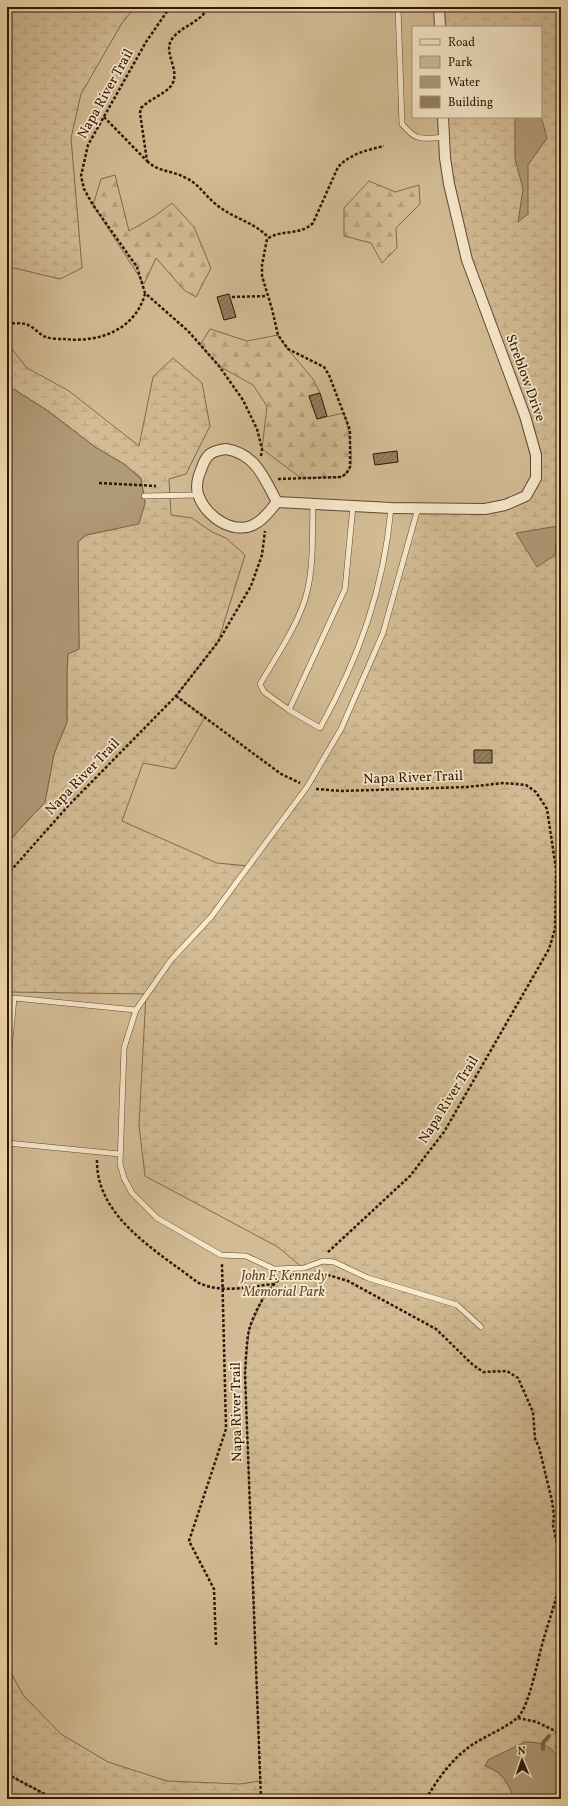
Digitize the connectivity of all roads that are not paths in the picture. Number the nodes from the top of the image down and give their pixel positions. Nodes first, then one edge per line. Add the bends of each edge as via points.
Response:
1 (398, 7) edge
2 (439, 7) edge
3 (440, 26) edge
4 (443, 118) edge
5 (444, 137) junction
6 (198, 495) junction
7 (144, 496) dead end
8 (277, 502) junction
9 (313, 503) junction
10 (353, 506) junction
11 (391, 508) junction
12 (418, 508) junction
13 (289, 710) junction
14 (136, 1010) junction
15 (7, 1072) edge
16 (7, 1143) edge
17 (120, 1154) junction
18 (481, 1327) dead end

1 - 5 lane via 402,124 411,134 423,139
2 - 3 street
4 - 5 street, Streblow Drive
5 - 12 street, Streblow Drive via 449,184 467,260 525,416 537,467 536,478 526,496 517,501 485,509
6 - 7 lane
6 - 8 street via 208,513 216,519 229,526 244,528 258,522
6 - 8 street via 197,484 204,459 214,451 226,449 237,450 254,462
8 - 9 street, Streblow Drive
9 - 10 street, Streblow Drive
9 - 13 lane via 308,591 301,611 260,684 264,692
10 - 11 street, Streblow Drive
10 - 13 lane via 344,589
11 - 12 street, Streblow Drive
11 - 13 lane via 389,535 378,593 365,631 334,702 320,728
12 - 14 lane via 383,633 341,729 307,787 211,917 171,960
14 - 15 lane via 14,998
14 - 17 lane via 124,1048
16 - 17 lane
17 - 18 lane via 124,1178 137,1198 157,1218 221,1255 246,1256 274,1269 304,1268 323,1261 334,1262 368,1278 457,1304

